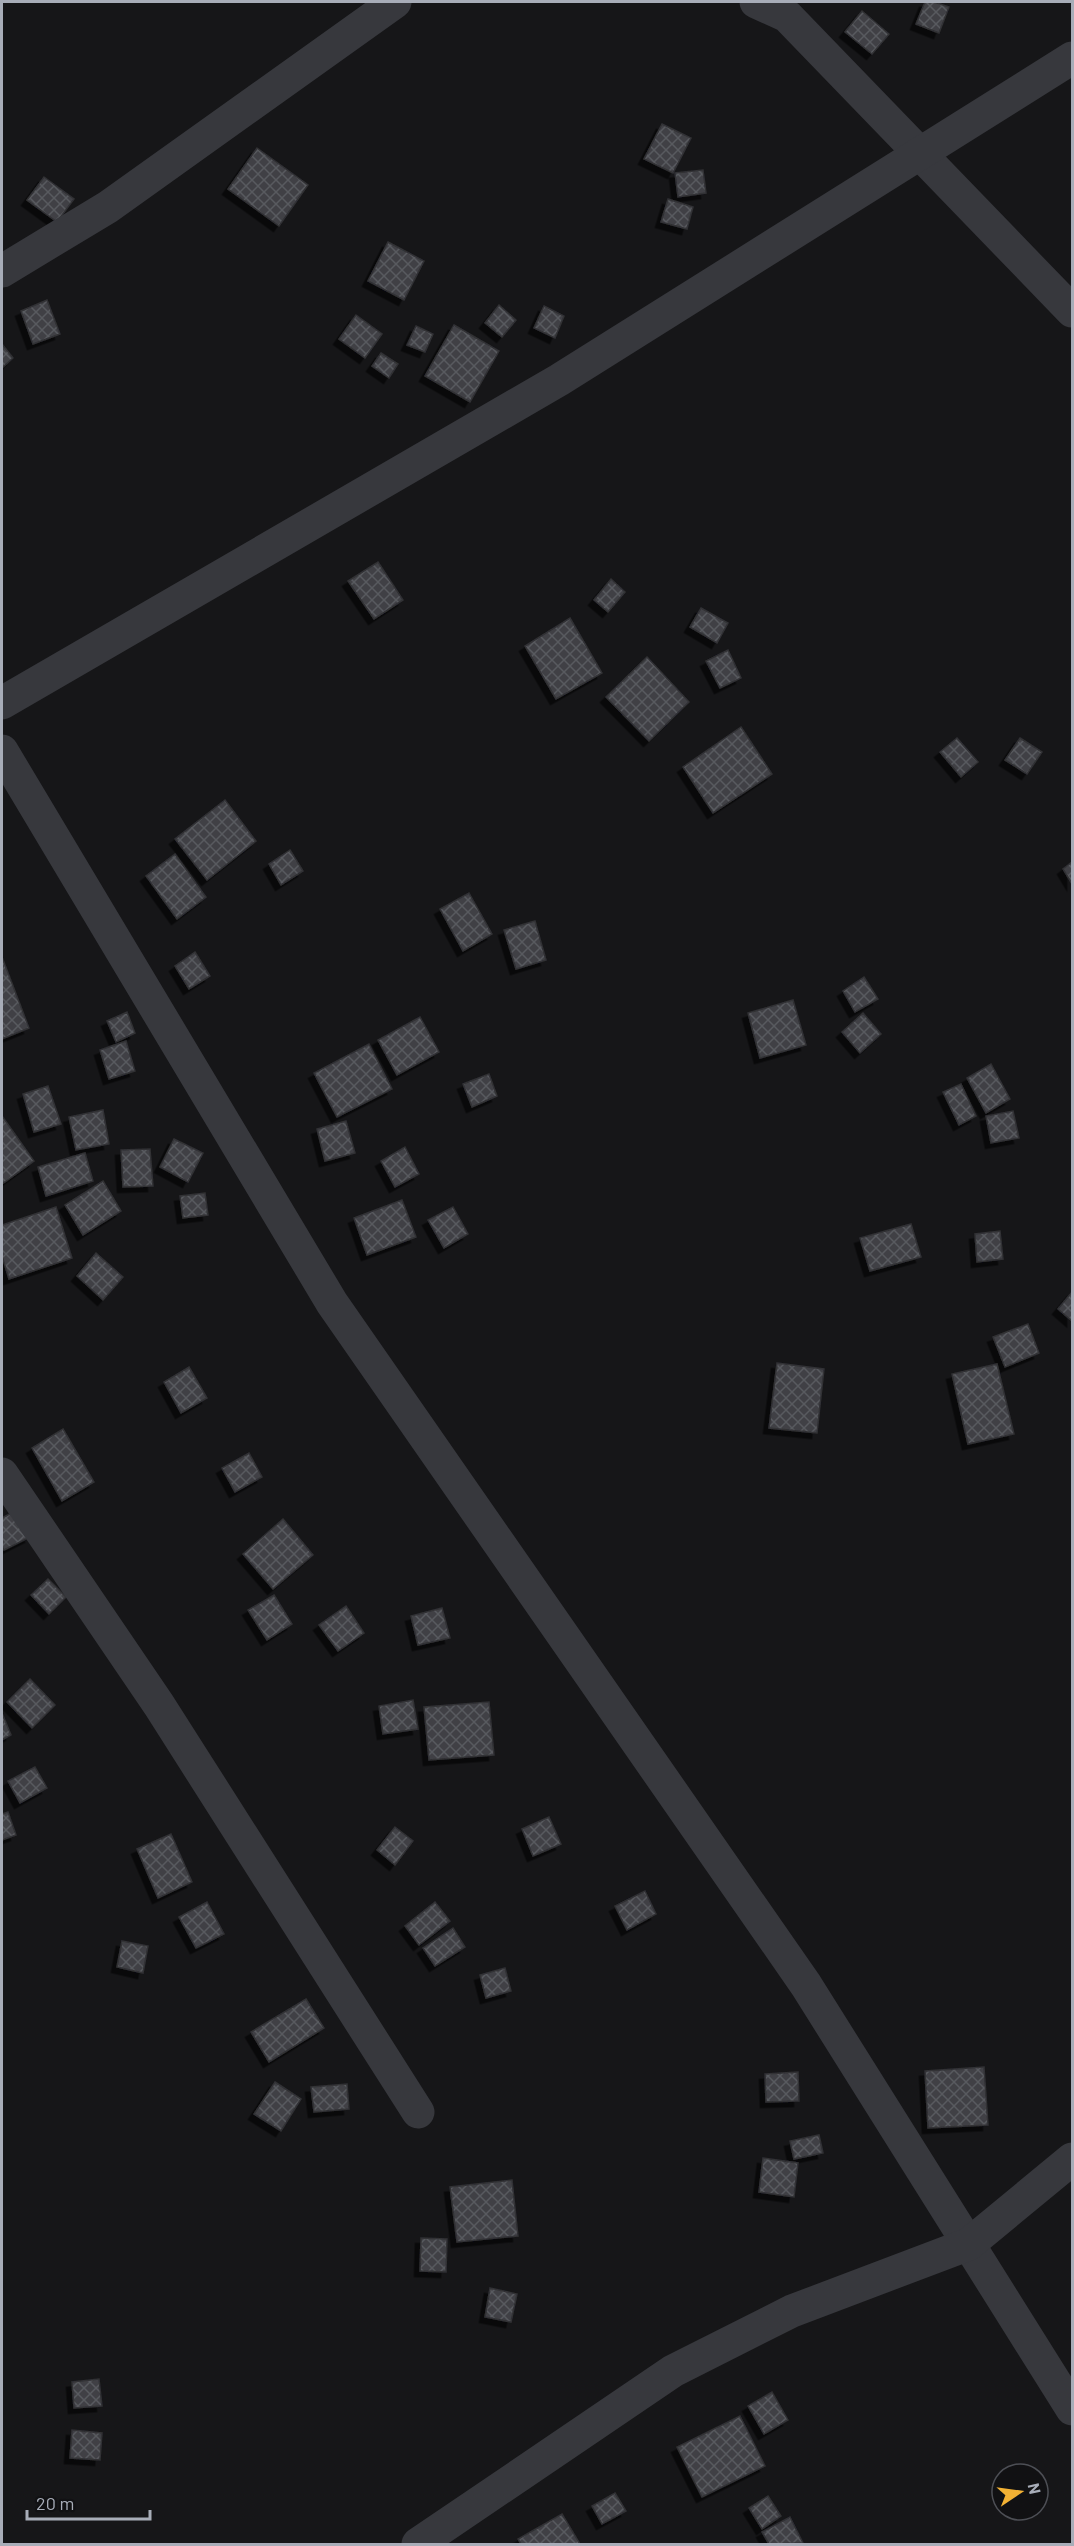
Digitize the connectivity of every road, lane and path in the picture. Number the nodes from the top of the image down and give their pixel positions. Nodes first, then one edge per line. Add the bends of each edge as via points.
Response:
1 (395, 2) edge
2 (756, 2) edge
3 (1072, 58) edge
4 (919, 154) junction
5 (2, 272) edge
6 (1072, 311) edge
7 (2, 703) edge
8 (2, 751) edge
9 (2, 1474) edge
10 (418, 2112) dead end
11 (1072, 2159) edge
12 (969, 2244) junction
13 (1072, 2409) edge
14 (418, 2544) edge

1 - 5 street via 108,207
2 - 4 street via 787,16
3 - 4 street
4 - 6 street
4 - 7 street via 559,380
8 - 12 street via 332,1303 806,1985
9 - 10 street via 159,1705
11 - 12 street
12 - 13 street
12 - 14 street via 792,2311 673,2371

